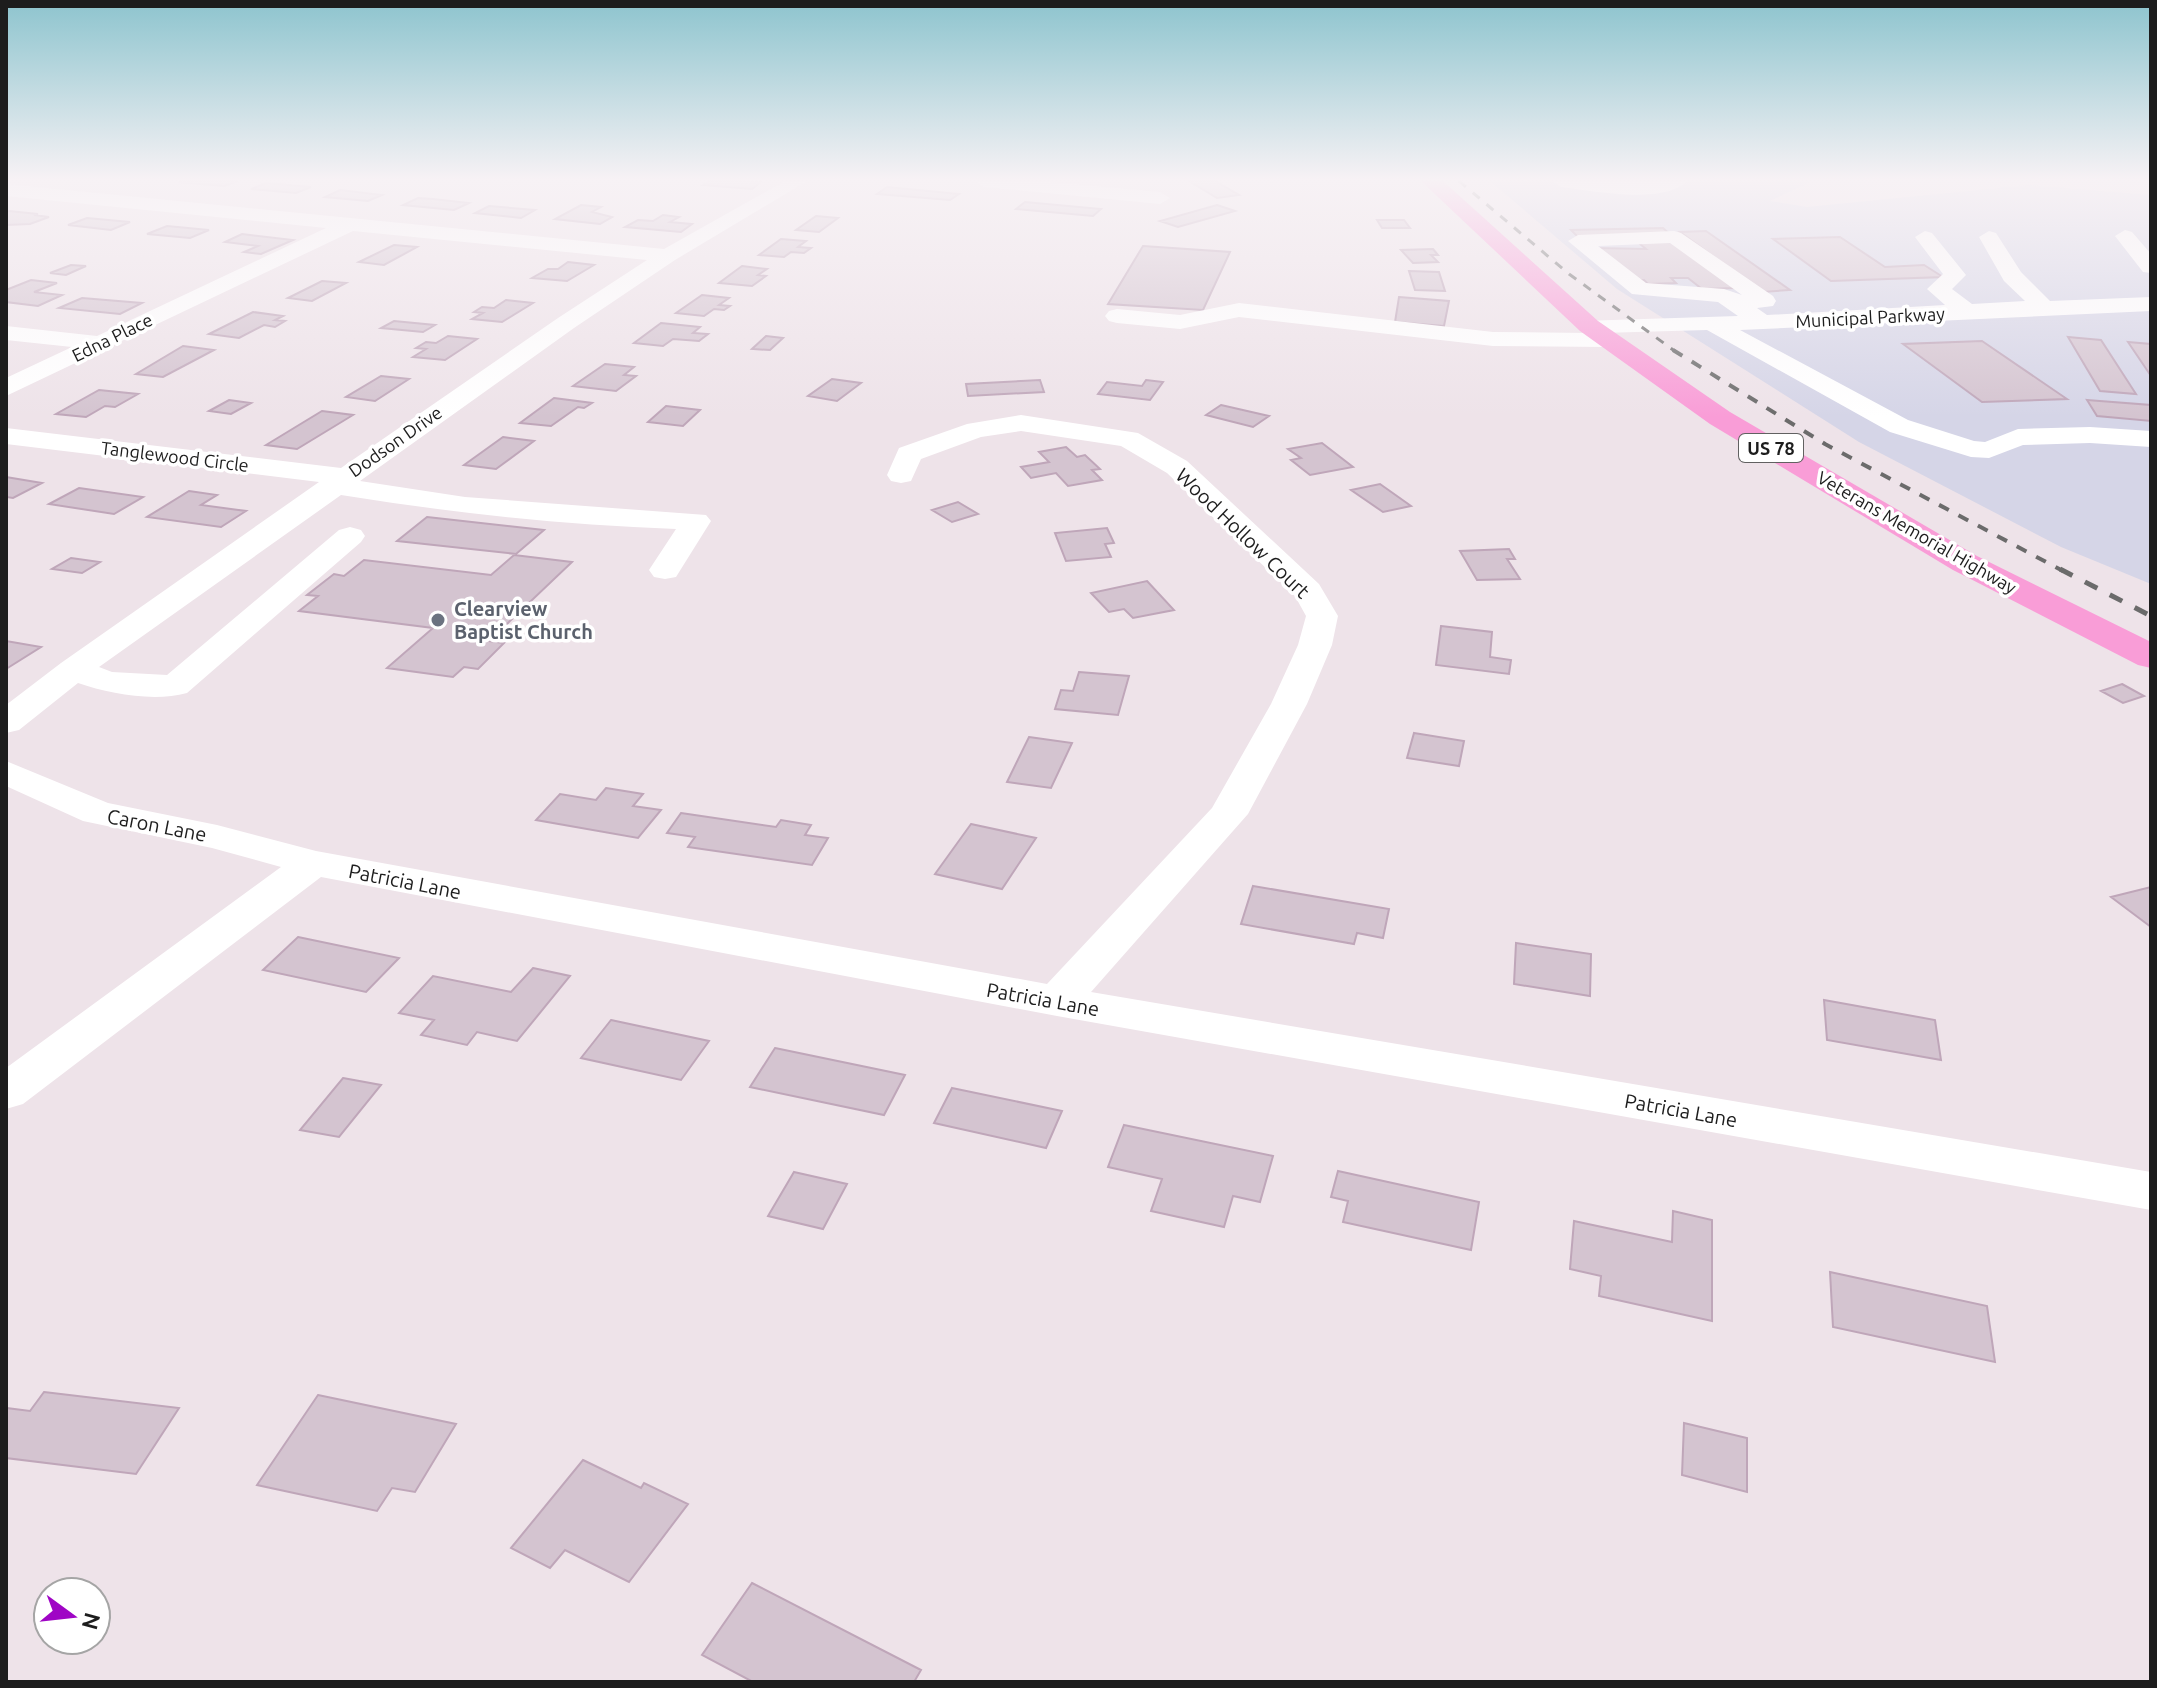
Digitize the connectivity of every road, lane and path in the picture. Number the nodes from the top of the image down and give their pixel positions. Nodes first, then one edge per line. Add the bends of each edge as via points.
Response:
1 (275, 260) edge
2 (662, 260) edge
3 (1518, 260) edge
4 (1602, 260) edge
5 (1706, 260) edge
6 (1943, 260) edge
7 (2002, 260) edge
8 (1938, 289) junction
9 (1910, 290) dead end
10 (1732, 302) junction
11 (2044, 307) junction
12 (1975, 310) junction
13 (2137, 310) edge
14 (1117, 316) dead end
15 (1807, 320) junction
16 (1763, 322) junction
17 (1711, 324) junction
18 (2020, 329) junction
19 (6, 333) edge
20 (1598, 333) junction
21 (98, 343) junction
22 (6, 388) edge
23 (6, 436) edge
24 (2151, 439) edge
25 (901, 475) dead end
26 (338, 481) junction
27 (284, 520) junction
28 (665, 570) dead end
29 (2151, 657) edge
30 (73, 670) junction
31 (6, 722) edge
32 (6, 772) edge
33 (313, 863) junction
34 (1057, 1001) junction
35 (6, 1092) edge
36 (2151, 1191) edge

1 - 21 street, Edna Place
2 - 26 street, Dodson Drive
3 - 20 main road, Veterans Memorial Highway / US 78
4 - 10 street via 1640,289 1724,296
5 - 10 street via 1765,301
6 - 8 street via 1955,275
7 - 11 street
8 - 9 street
8 - 12 street
10 - 16 street
11 - 12 street, Municipal Parkway
11 - 13 street, Municipal Parkway
12 - 15 street, Municipal Parkway
12 - 18 street
13 - 18 street
14 - 20 street, Municipal Parkway via 1180,322 1242,300 1493,339
15 - 16 street, Municipal Parkway
15 - 18 street via 1864,335
16 - 17 street, Municipal Parkway
17 - 20 street, Municipal Parkway
17 - 24 street via 1899,426 1971,449 1989,450 2018,437
19 - 21 street
20 - 29 main road, Veterans Memorial Highway / US 78 via 1720,418 1965,563
21 - 22 street, Edna Place
23 - 26 street, Tanglewood Circle
25 - 34 street, Wood Hollow Court via 909,454 976,430 1021,423 1128,439 1177,467 1308,591 1322,616 1289,704 1228,814
26 - 27 street, Dodson Drive
26 - 28 street, Tanglewood Circle via 465,506 696,521
27 - 30 street, Dodson Drive
27 - 30 street via 350,536 175,686 117,683
30 - 31 street, Dodson Drive
32 - 33 street, Caron Lane via 97,813
33 - 34 street, Patricia Lane
33 - 35 street
34 - 36 street, Patricia Lane

